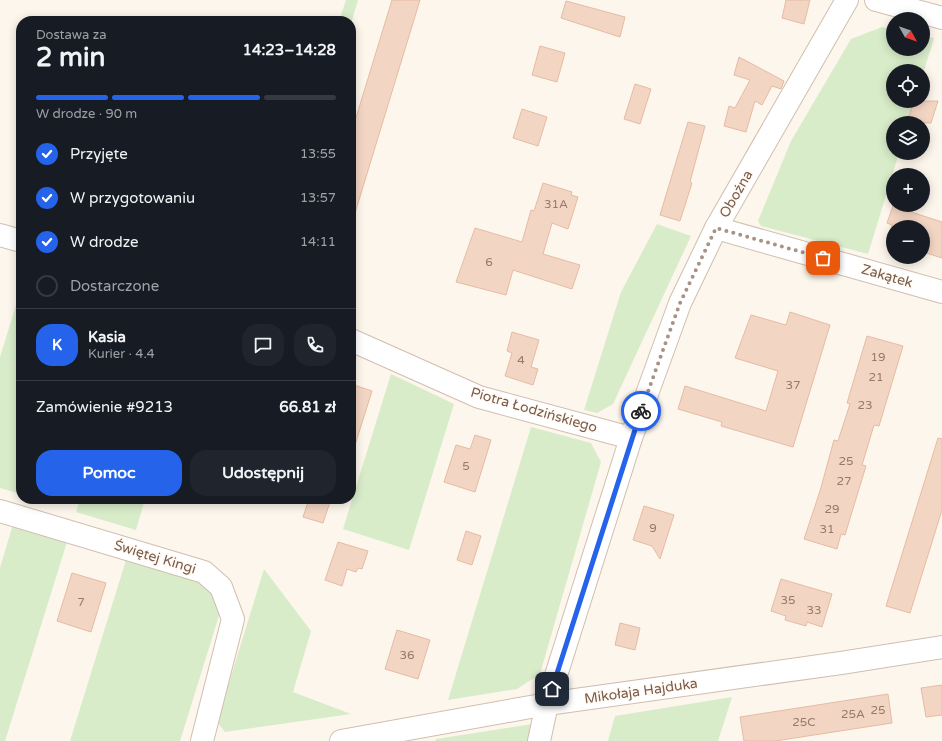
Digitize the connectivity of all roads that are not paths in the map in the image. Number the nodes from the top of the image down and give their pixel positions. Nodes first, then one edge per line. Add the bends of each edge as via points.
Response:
1 (847, 0) edge
2 (876, 0) edge
3 (942, 18) edge
4 (716, 228) junction
5 (0, 236) edge
6 (16, 240) edge
7 (942, 292) edge
8 (356, 342) edge
9 (631, 438) junction
10 (0, 511) edge
11 (942, 646) edge
12 (547, 704) junction
13 (202, 741) edge
14 (341, 741) edge
15 (539, 741) edge

1 - 4 street, Oboźna
2 - 3 street
4 - 7 street, Zakątek
4 - 9 street, Oboźna via 680,303
5 - 6 street
8 - 9 street, Piotra Łodzińskiego via 480,397
9 - 12 street, Oboźna
10 - 13 street, Świętej Kingi via 204,572 221,587 233,619
11 - 12 street, Mikołaja Hajduka via 841,663
12 - 14 street, Mikołaja Hajduka
12 - 15 street, Oboźna

